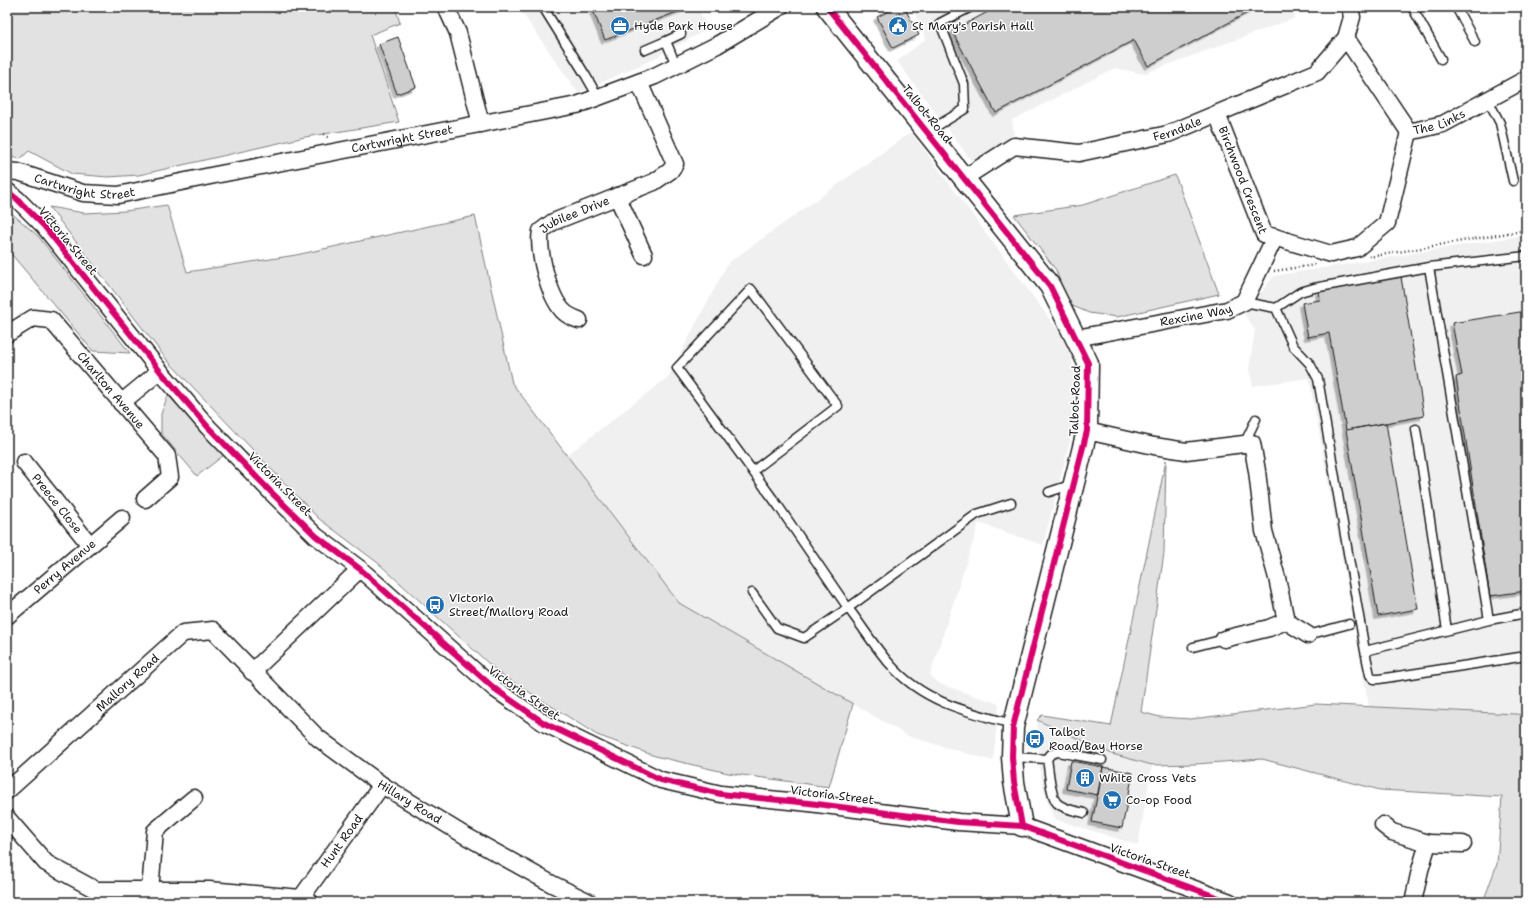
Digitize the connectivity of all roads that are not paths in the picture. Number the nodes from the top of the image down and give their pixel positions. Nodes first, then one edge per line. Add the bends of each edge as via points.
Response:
1 (446, 7) edge
2 (543, 7) edge
3 (780, 7) edge
4 (827, 7) edge
5 (971, 7) edge
6 (1350, 7) edge
7 (1412, 7) edge
8 (1456, 7) edge
9 (681, 34) dead end
10 (1346, 38) junction
11 (666, 40) junction
12 (1475, 42) dead end
13 (645, 50) dead end
14 (1441, 59) dead end
15 (676, 65) junction
16 (1526, 79) edge
17 (639, 82) junction
18 (598, 97) junction
19 (1488, 100) junction
20 (1217, 114) junction
21 (481, 124) junction
22 (927, 132) junction
23 (1409, 132) junction
24 (7, 171) edge
25 (964, 178) junction
26 (1513, 181) dead end
27 (7, 191) edge
28 (617, 196) junction
29 (1275, 237) junction
30 (644, 255) dead end
31 (1526, 256) edge
32 (1429, 267) junction
33 (1244, 302) junction
34 (1276, 308) junction
35 (579, 320) dead end
36 (7, 334) edge
37 (1076, 338) junction
38 (160, 371) junction
39 (121, 403) junction
40 (1256, 419) dead end
41 (1416, 429) dead end
42 (1087, 431) junction
43 (1252, 443) junction
44 (24, 462) dead end
45 (753, 471) junction
46 (1074, 484) junction
47 (1049, 492) dead end
48 (145, 499) dead end
49 (1011, 503) dead end
50 (122, 518) dead end
51 (90, 545) junction
52 (360, 569) junction
53 (752, 593) dead end
54 (848, 608) junction
55 (1526, 613) edge
56 (7, 616) edge
57 (1489, 620) junction
58 (1286, 621) junction
59 (1349, 624) dead end
60 (1447, 630) junction
61 (1308, 635) joint
62 (1224, 639) joint
63 (1193, 647) dead end
64 (1365, 651) junction
65 (1526, 656) edge
66 (252, 672) junction
67 (1014, 724) junction
68 (1012, 757) junction
69 (1047, 758) junction
70 (1102, 760) dead end
71 (382, 785) junction
72 (7, 791) edge
73 (194, 798) dead end
74 (1084, 813) dead end
75 (7, 818) edge
76 (1383, 825) dead end
77 (1022, 826) junction
78 (1428, 843) junction
79 (1463, 844) dead end
80 (150, 891) junction
81 (208, 896) edge
82 (1214, 899) edge
83 (306, 900) edge
84 (589, 902) edge
85 (1230, 902) edge
86 (1413, 902) edge

1 - 21 street via 458,33
2 - 18 lane
3 - 15 street, Cartwright Street via 717,45
4 - 22 street, Talbot Road
5 - 22 lane via 940,23 964,84 965,109
6 - 10 street, Ferndale via 1352,16
7 - 14 lane
8 - 12 lane
9 - 11 lane
10 - 20 street, Ferndale via 1317,72
10 - 23 street, The Links
11 - 13 lane
11 - 15 lane
15 - 17 street, Cartwright Street
16 - 19 street, The Links
17 - 18 street, Cartwright Street
17 - 28 street, Jubilee Drive via 675,164 670,171 654,182
18 - 21 street, Cartwright Street via 577,105
19 - 23 street, The Links via 1443,124
19 - 26 lane via 1500,123
20 - 25 street, Ferndale via 1168,134 1079,153 1014,146
20 - 29 street, Birchwood Crescent via 1264,234
21 - 24 street, Cartwright Street via 118,195 83,193 18,172
22 - 25 street, Talbot Road
23 - 29 street, Birchwood Crescent via 1387,223 1357,248 1331,254
25 - 37 street, Talbot Road via 1050,286
27 - 38 street, Victoria Street via 44,226
28 - 30 street, Jubilee Drive
28 - 35 street, Jubilee Drive via 553,222 541,231 540,249 554,297 567,315
29 - 33 street, Rexcine Way
31 - 32 lane
32 - 34 lane via 1314,288 1300,292
32 - 57 lane
33 - 34 lane
33 - 37 street, Rexcine Way via 1227,310
34 - 64 lane via 1293,346 1310,364 1318,379
36 - 39 street, Charlton Avenue via 33,318 51,320
37 - 42 street, Talbot Road via 1088,363
38 - 39 street
38 - 52 street, Victoria Street via 208,427 272,494 316,536
39 - 48 street, Charlton Avenue via 167,456 170,477
40 - 43 lane via 1247,438
41 - 60 lane
42 - 43 street via 1186,451
42 - 46 street, Talbot Road
43 - 58 street via 1264,531
44 - 51 street, Preece Close
45 - 45 lane via 678,368 751,289 838,406
45 - 54 lane
46 - 47 lane
46 - 67 street, Talbot Road
49 - 54 lane via 977,514
50 - 51 street, Perry Avenue
51 - 56 street, Perry Avenue
52 - 66 street
52 - 77 street, Victoria Street via 501,693 544,723 661,780 721,794 958,822
53 - 54 lane via 777,628 804,638
54 - 67 lane via 889,663 911,684 941,702 975,715
55 - 57 lane
57 - 60 lane
58 - 61 street
58 - 62 street
59 - 61 lane
60 - 64 lane
62 - 63 lane
64 - 65 lane via 1370,674 1374,680
66 - 71 street, Hillary Road via 318,738
66 - 72 street, Mallory Road via 212,630 183,633
67 - 68 street, Talbot Road
68 - 69 lane
68 - 77 street, Talbot Road
69 - 70 lane via 1058,752
69 - 74 lane via 1056,802
71 - 83 street, Hunt Road
71 - 84 street, Hillary Road via 538,877
73 - 80 street via 155,831
75 - 80 street via 46,862 96,890
76 - 78 street via 1392,832
77 - 82 street, Victoria Street
78 - 79 street
78 - 86 street
80 - 81 street
81 - 83 street
82 - 85 street, Victoria Street

